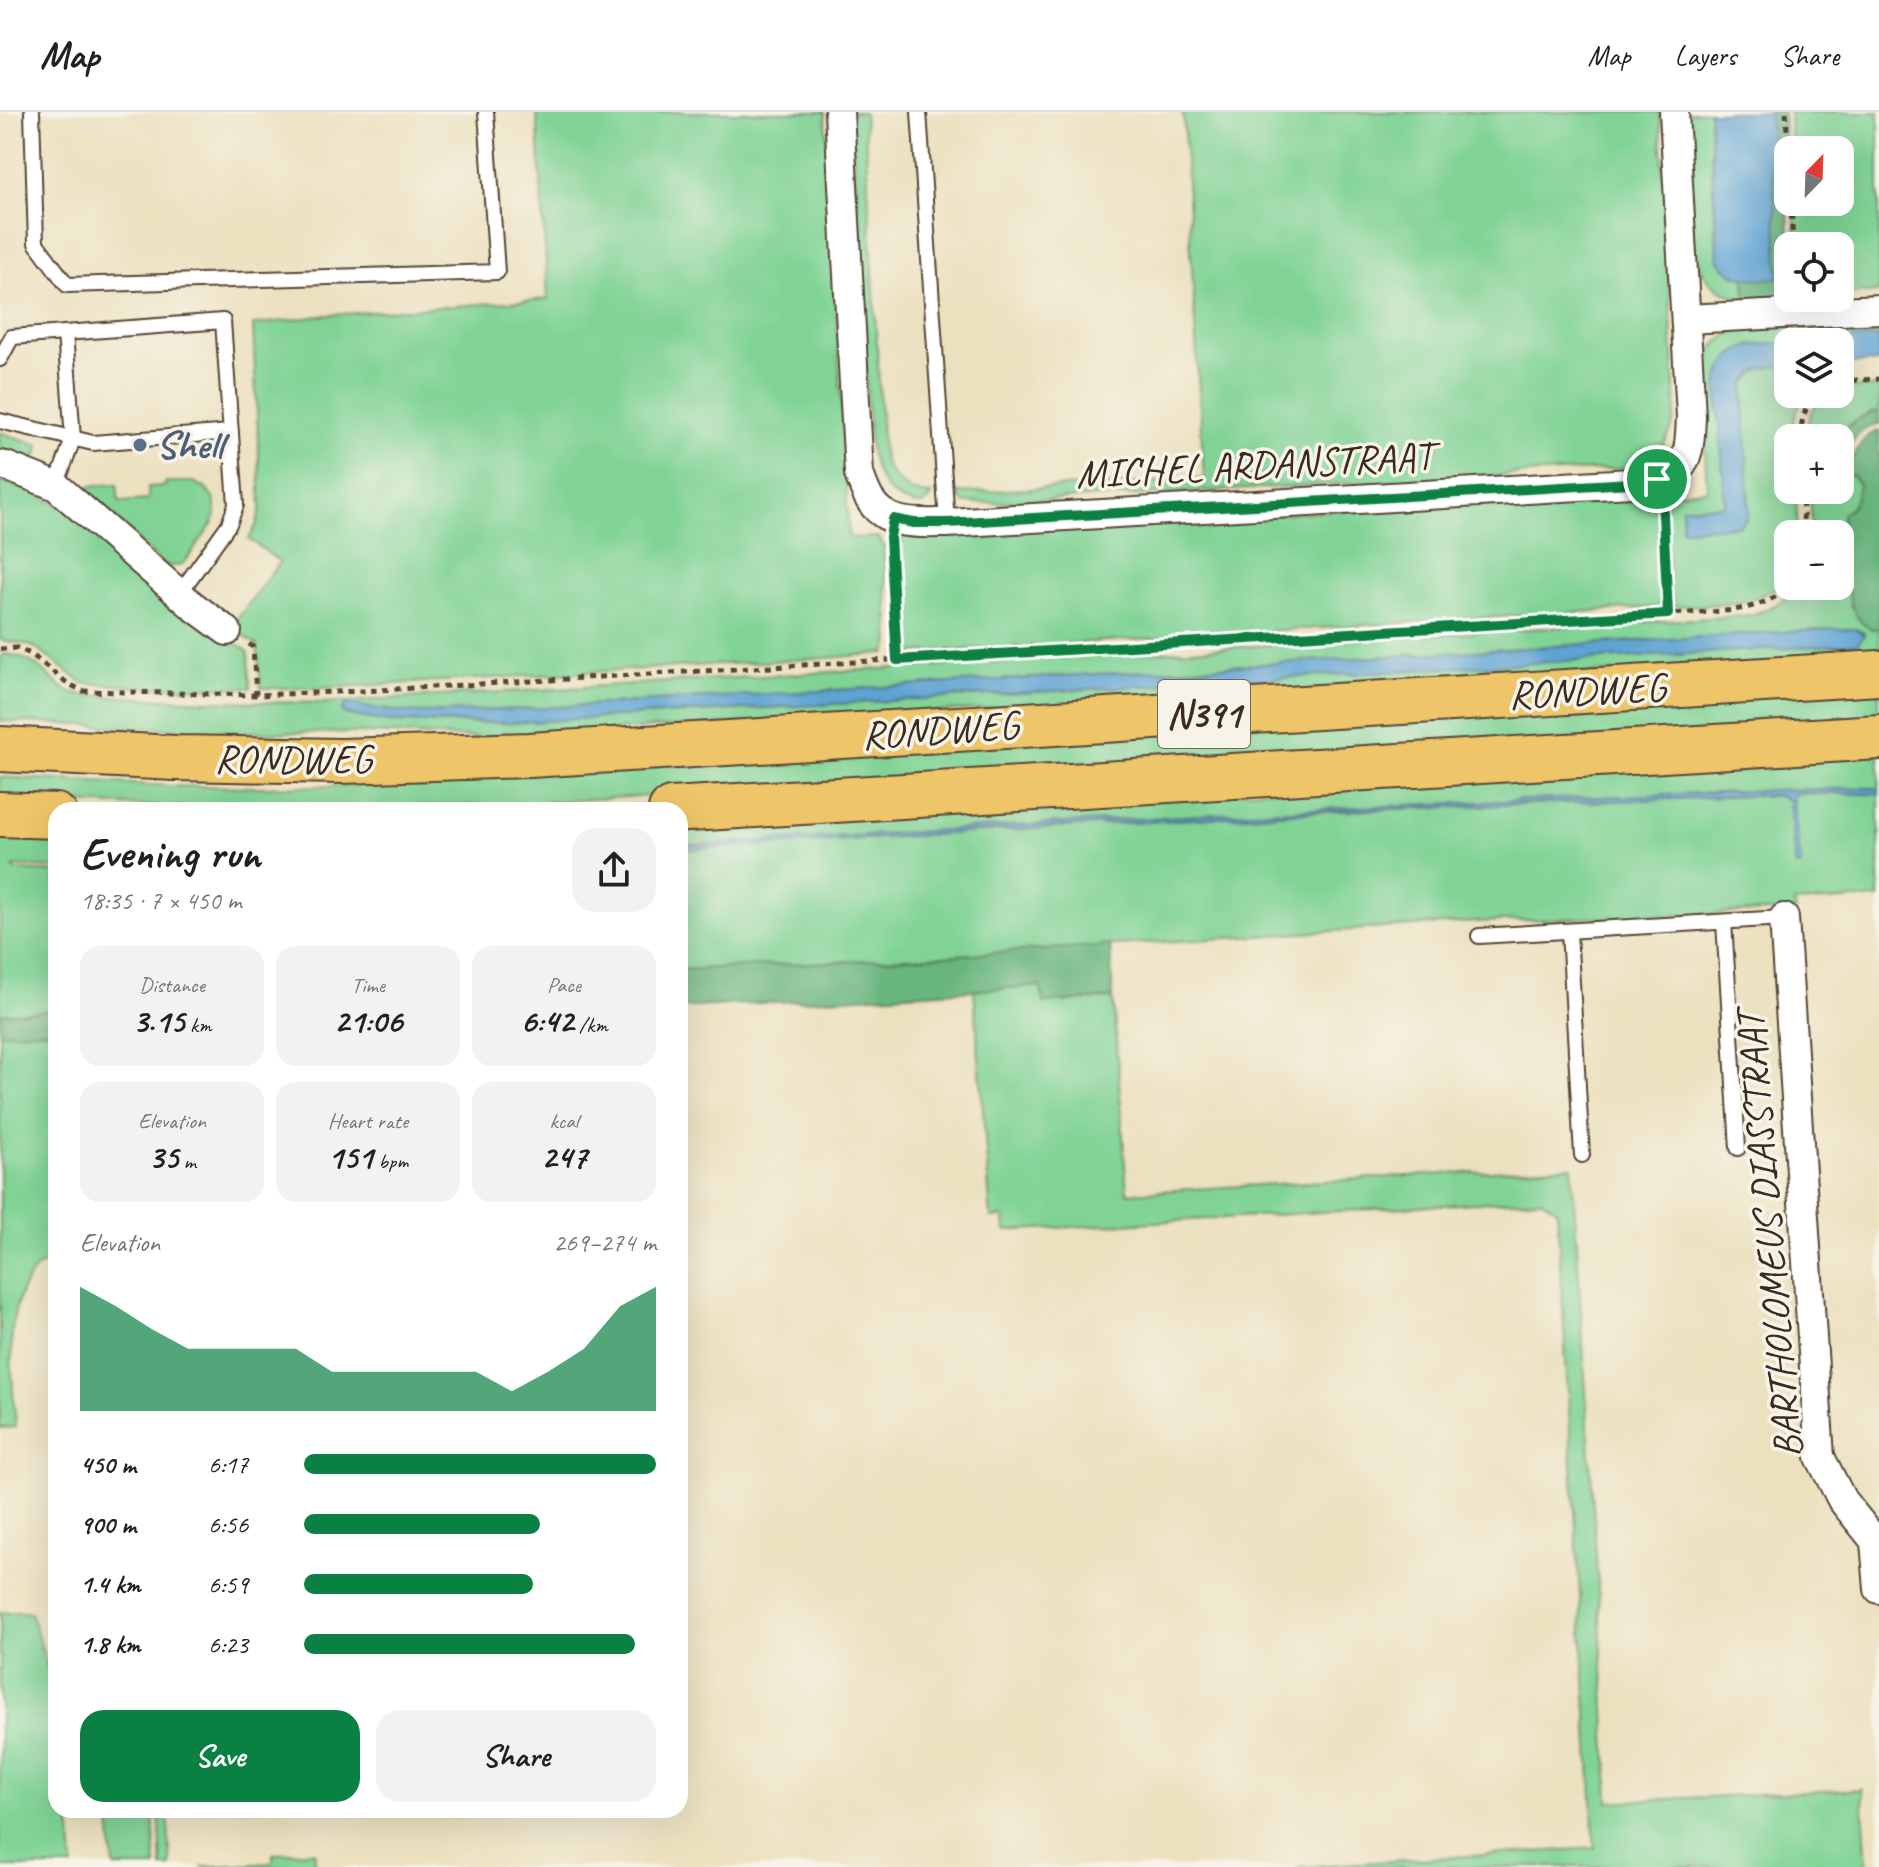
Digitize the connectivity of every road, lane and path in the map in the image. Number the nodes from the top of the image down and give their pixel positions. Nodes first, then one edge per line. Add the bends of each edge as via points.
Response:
1 (32, 112) edge
2 (486, 112) edge
3 (839, 112) edge
4 (919, 112) edge
5 (1674, 112) edge
6 (1786, 112) edge
7 (1787, 136) edge
8 (1879, 309) edge
9 (1686, 319) junction
10 (65, 333) junction
11 (0, 359) edge
12 (1879, 379) edge
13 (1854, 380) edge
14 (0, 421) edge
15 (231, 432) junction
16 (73, 439) junction
17 (0, 465) edge
18 (1657, 479) junction
19 (56, 486) junction
20 (893, 519) junction
21 (947, 523) junction
22 (179, 594) junction
23 (1774, 597) edge
24 (1668, 614) junction
25 (227, 631) joint
26 (0, 649) edge
27 (897, 660) junction
28 (1879, 673) edge
29 (256, 695) junction
30 (1879, 737) edge
31 (0, 749) edge
32 (688, 809) edge
33 (0, 814) edge
34 (48, 816) edge
35 (1784, 918) joint
36 (1724, 922) junction
37 (1569, 931) junction
38 (1479, 936) dead end
39 (1738, 1148) dead end
40 (1582, 1155) dead end
41 (1879, 1589) edge

1 - 2 lane via 36,243 67,285 497,272
3 - 20 street via 859,474 870,501
4 - 21 lane
5 - 9 street
6 - 7 path
8 - 9 street
9 - 18 street via 1690,438 1684,462
10 - 11 lane via 12,337
10 - 15 lane via 223,321
10 - 16 lane
12 - 13 path
14 - 16 lane
15 - 16 lane via 93,443
15 - 22 lane via 236,505 229,524
16 - 19 lane
17 - 19 street
18 - 21 street, MICHEL ARDANSTRAAT
18 - 24 path
19 - 22 street
20 - 21 street, MICHEL ARDANSTRAAT
20 - 27 path
22 - 25 street
23 - 24 path, RONDWEG via 1753,608
24 - 27 path, RONDWEG
25 - 29 path via 253,647
26 - 29 path, RONDWEG via 31,654 83,691
27 - 29 path, RONDWEG
28 - 31 main road, RONDWEG / N391 via 529,755 341,761
30 - 32 main road, RONDWEG / N391
33 - 34 main road
35 - 36 lane, BARTHOLOMEUS DIASSTRAAT
35 - 41 street, BARTHOLOMEUS DIASSTRAAT via 1820,1457 1842,1500 1875,1541
36 - 37 lane, BARTHOLOMEUS DIASSTRAAT
36 - 39 lane, BARTHOLOMEUS DIASSTRAAT
37 - 38 lane, BARTHOLOMEUS DIASSTRAAT
37 - 40 lane

